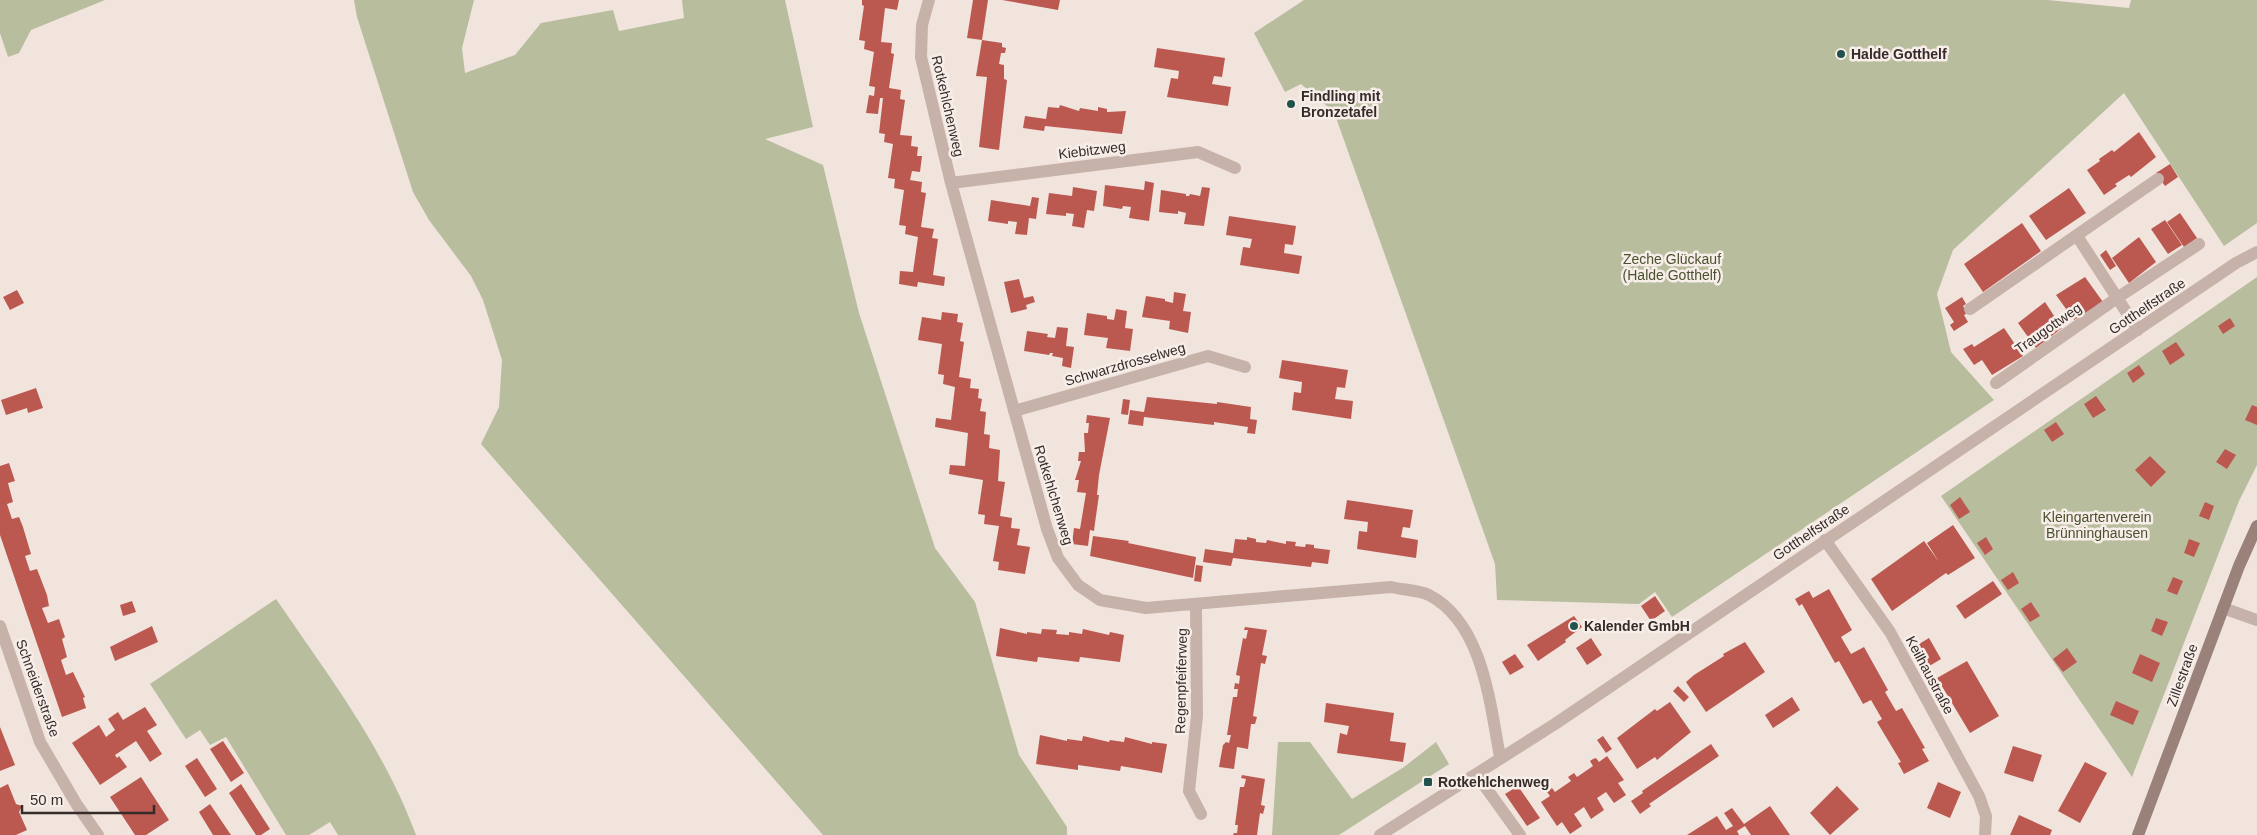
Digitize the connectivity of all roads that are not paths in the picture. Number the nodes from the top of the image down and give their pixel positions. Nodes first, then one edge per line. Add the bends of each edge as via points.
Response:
1 (929, 0) edge
2 (1234, 168) dead end
3 (2158, 179) dead end
4 (951, 184) junction
5 (2077, 236) junction
6 (2199, 244) dead end
7 (2257, 252) edge
8 (2117, 298) junction
9 (1970, 309) dead end
10 (2138, 330) junction
11 (1245, 367) dead end
12 (1996, 383) dead end
13 (1014, 411) junction
14 (2257, 526) edge
15 (1825, 540) junction
16 (1196, 606) junction
17 (2223, 608) junction
18 (2257, 620) edge
19 (0, 626) edge
20 (1500, 757) junction
21 (1476, 774) junction
22 (1201, 814) dead end
23 (98, 835) edge
24 (1380, 835) edge
25 (1520, 835) edge
26 (1985, 835) edge
27 (2138, 835) edge

1 - 4 street, Rotkehlchenweg via 922,25 920,57
2 - 4 street, Kiebitzweg via 1198,152
3 - 5 street
4 - 13 street, Rotkehlchenweg
5 - 8 street
5 - 9 street
6 - 8 street, Traugottweg
7 - 10 street, Gotthelfstraße
8 - 10 street
8 - 12 street, Traugottweg
10 - 15 street, Gotthelfstraße
11 - 13 street, Schwarzdrosselweg via 1208,356
13 - 16 street, Rotkehlchenweg via 1052,544 1058,558 1078,584 1100,600 1146,608
14 - 17 main road, Zillestraße
15 - 20 street, Gotthelfstraße via 1562,719
15 - 26 street, Keilhaustraße via 1890,632 1979,796 1986,816
16 - 20 street, Rotkehlchenweg via 1391,587 1428,595 1458,618 1471,638 1480,662
16 - 22 street, Regenpfeiferweg via 1198,716 1189,791
17 - 18 street
17 - 27 main road, Zillestraße
19 - 23 street, Schneiderstraße via 40,742
20 - 21 street, Gotthelfstraße
21 - 24 street, Gotthelfstraße
21 - 25 street

